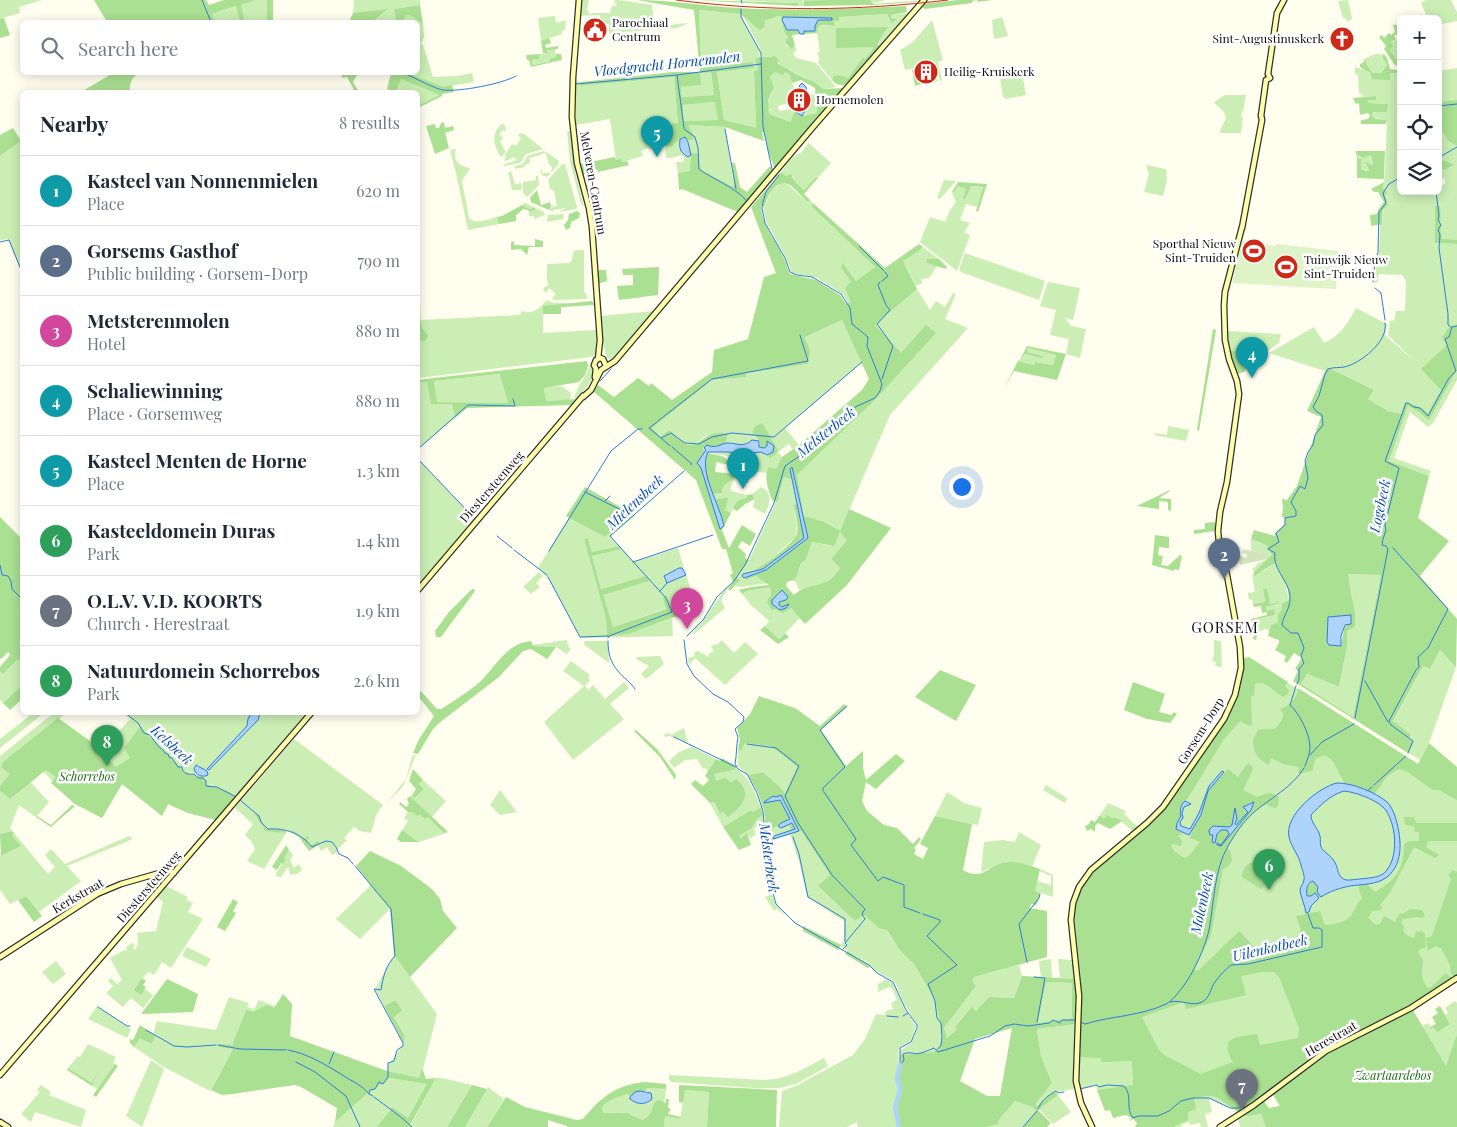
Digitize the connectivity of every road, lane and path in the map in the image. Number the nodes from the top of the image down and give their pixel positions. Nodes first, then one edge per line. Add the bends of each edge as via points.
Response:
1 (579, 0) edge
2 (922, 0) edge
3 (1284, 0) edge
4 (603, 361) junction
5 (599, 370) junction
6 (420, 588) edge
7 (309, 715) edge
8 (174, 873) junction
9 (0, 958) edge
10 (1457, 978) edge
11 (0, 1075) edge
12 (0, 1122) edge
13 (8, 1127) edge
14 (1092, 1127) edge
15 (1220, 1127) edge

1 - 4 street, Melveren-Centrum via 572,108 577,163 592,228
2 - 4 street via 615,361
3 - 14 street, Gorsem-Dorp via 1277,13 1270,78 1266,80 1241,237 1226,292 1225,340 1237,381 1238,399 1218,531 1241,662 1236,689 1224,720 1163,807 1091,870 1073,903 1078,985 1076,1081
4 - 5 street
4 - 5 street, Melveren-Centrum via 594,363
5 - 6 street, Diestersteenweg via 583,397
7 - 8 street, Diestersteenweg
8 - 9 street, Kerkstraat via 170,871 106,890
8 - 11 street, Diestersteenweg
10 - 15 street, Herestraat via 1416,1005 1326,1050
12 - 13 street

